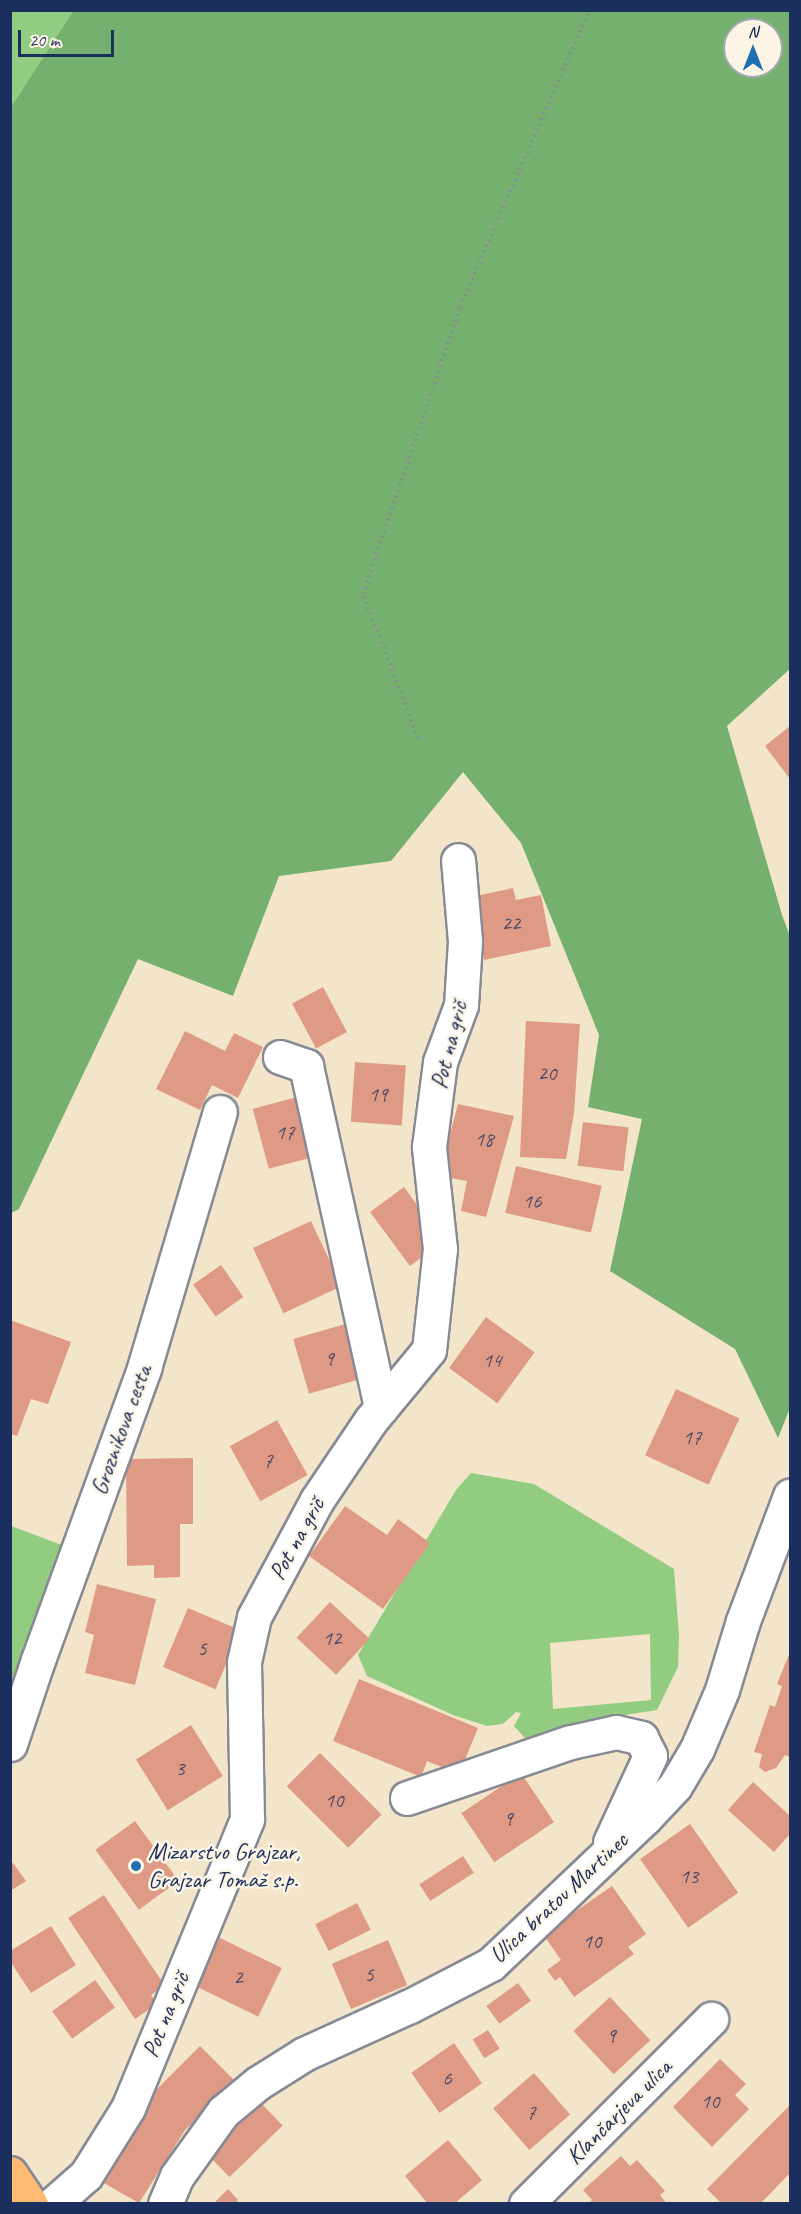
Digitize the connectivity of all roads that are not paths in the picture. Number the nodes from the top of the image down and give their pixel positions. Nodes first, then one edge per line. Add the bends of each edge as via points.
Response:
1 (458, 860) dead end
2 (280, 1057) dead end
3 (219, 1112) dead end
4 (381, 1408) junction
5 (790, 1496) edge
6 (10, 1744) edge
7 (407, 1798) dead end
8 (605, 1853) junction
9 (711, 2019) dead end
10 (10, 2173) edge
11 (31, 2204) edge
12 (52, 2204) edge
13 (165, 2204) edge
14 (526, 2204) edge

1 - 4 street, Pot na grič via 465,941 461,1005 441,1062 429,1147 440,1249 429,1350
2 - 4 street via 306,1066
3 - 6 street, Groznikova cesta via 144,1368
4 - 12 street, Pot na grič via 317,1500 254,1617 244,1662 247,1819 128,2108 86,2175
5 - 8 street, Ulica bratov Martinec via 742,1621 722,1690 697,1749 675,1786
7 - 8 street via 571,1742 616,1732 641,1738 650,1756
8 - 13 street, Ulica bratov Martinec via 491,1964 304,2054 258,2083 223,2112 177,2176
9 - 14 street, Klančarjeva ulica
10 - 11 main road

